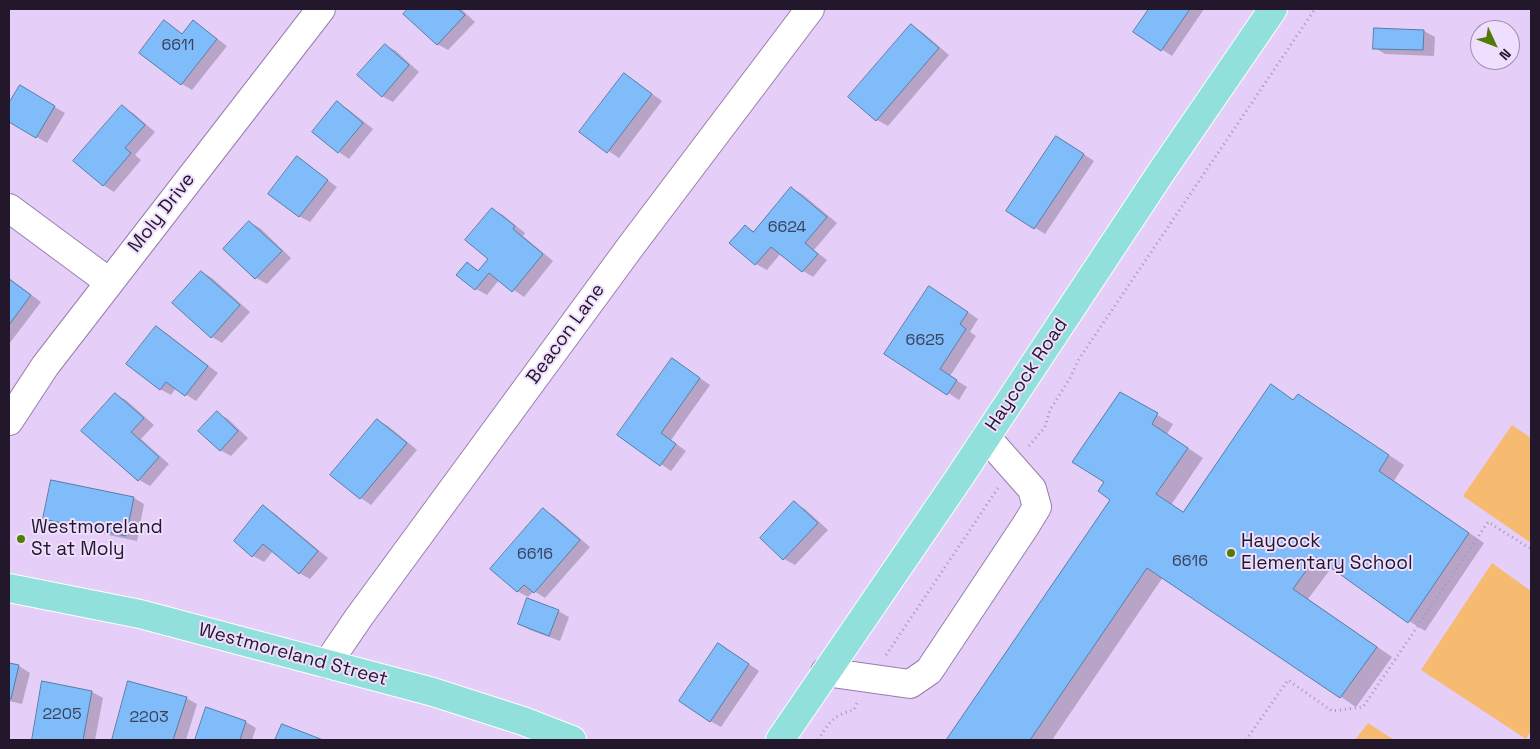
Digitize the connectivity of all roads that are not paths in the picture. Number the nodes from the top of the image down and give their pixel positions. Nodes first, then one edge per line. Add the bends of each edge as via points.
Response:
1 (321, 9) edge
2 (810, 9) edge
3 (1273, 9) edge
4 (9, 208) edge
5 (109, 282) junction
6 (9, 421) edge
7 (986, 437) junction
8 (9, 588) edge
9 (327, 664) junction
10 (825, 672) junction
11 (572, 740) edge
12 (780, 740) edge

1 - 5 street, Moly Drive
2 - 9 street, Beacon Lane via 630,246
3 - 7 main road, Haycock Road
4 - 5 street
5 - 6 street, Moly Drive via 45,366
7 - 10 main road, Haycock Road
7 - 10 street via 1032,489 1037,507 935,663 910,684
8 - 9 main road, Westmoreland Street via 140,614
9 - 11 main road, Westmoreland Street via 433,692
10 - 12 main road, Haycock Road

